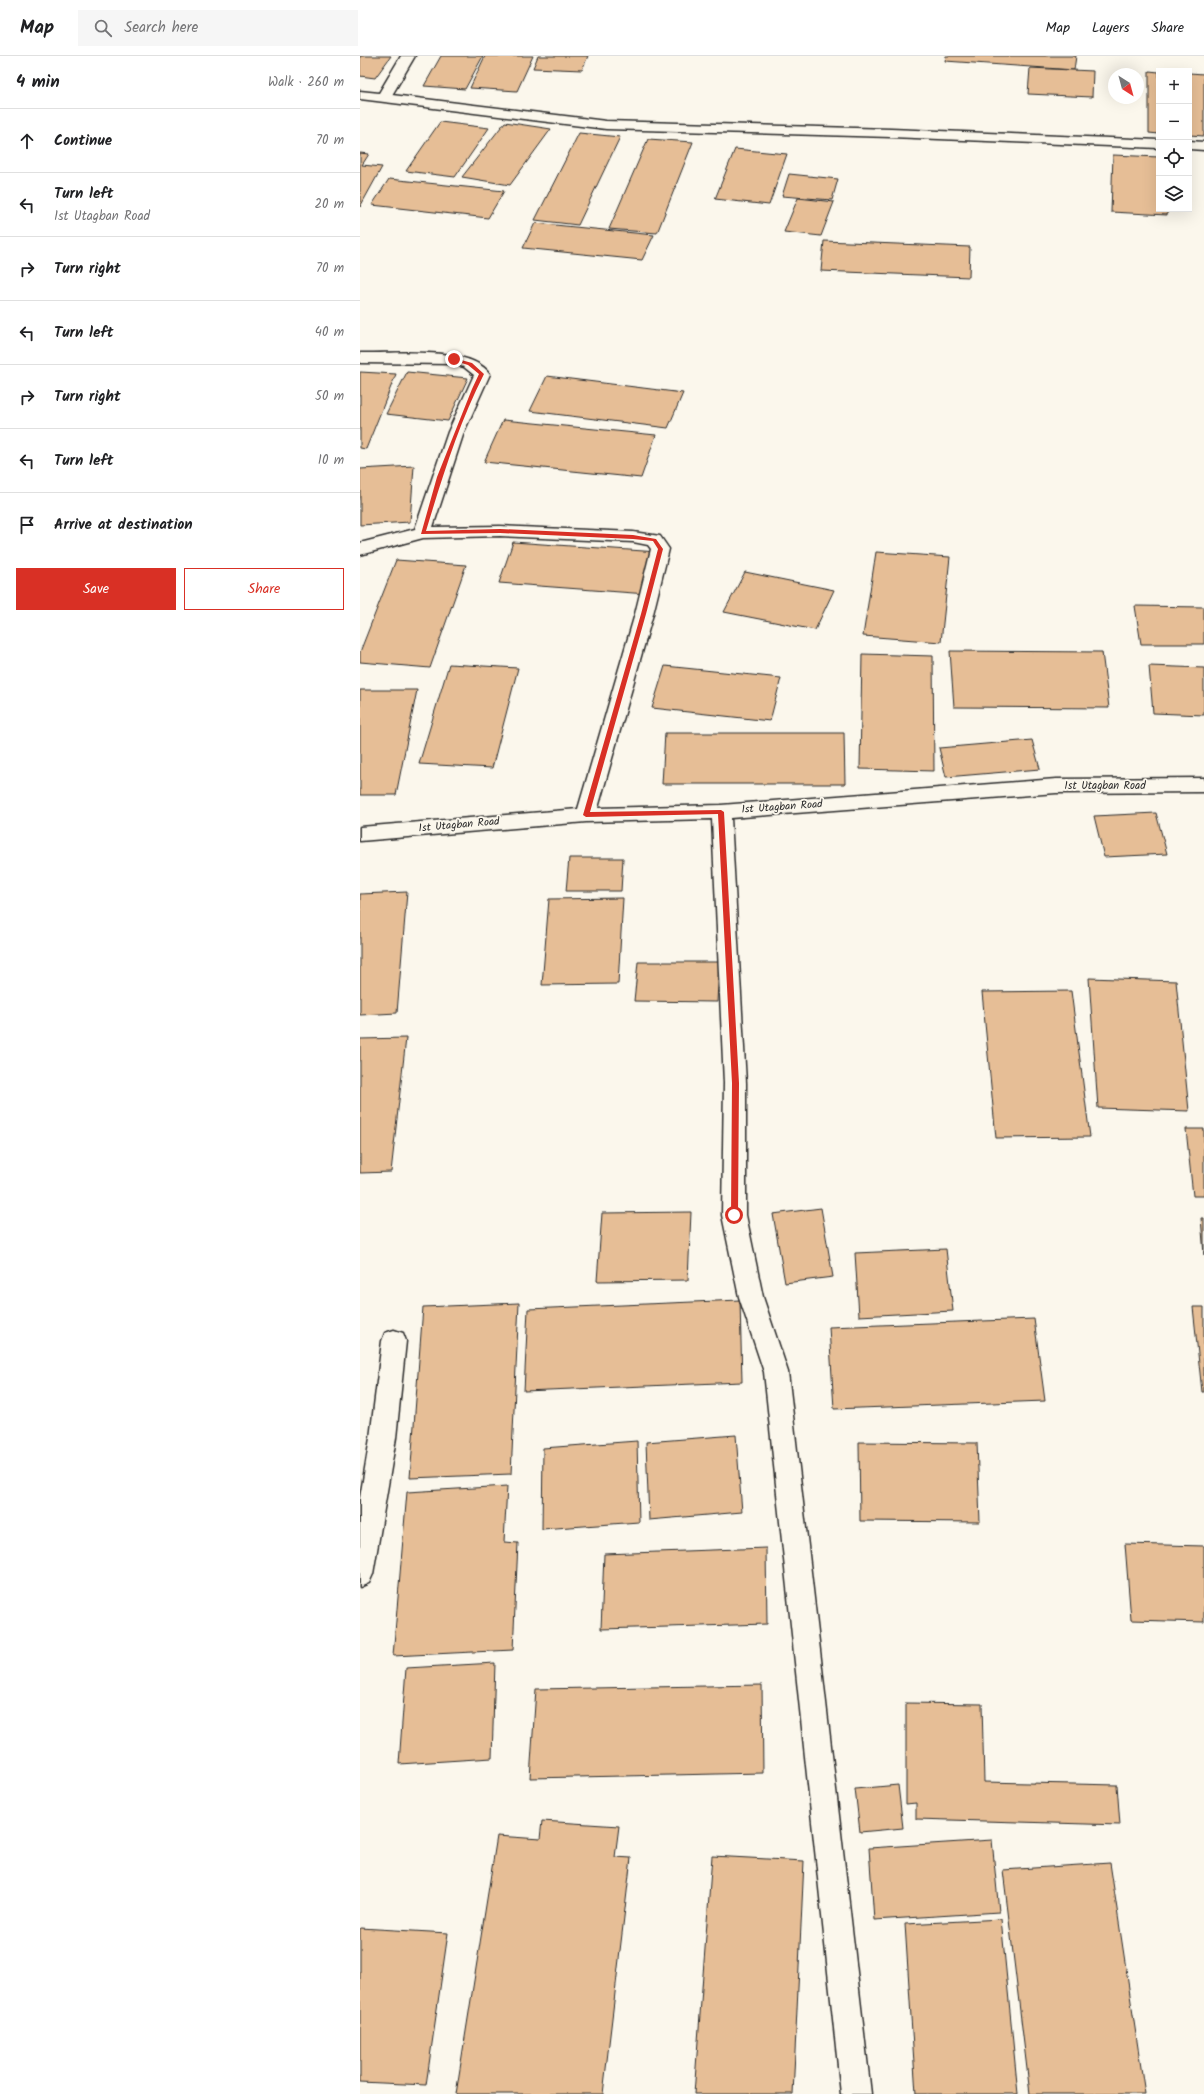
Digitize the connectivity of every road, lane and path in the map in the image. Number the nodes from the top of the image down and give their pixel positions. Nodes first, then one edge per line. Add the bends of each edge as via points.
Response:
1 (408, 56) edge
2 (360, 95) edge
3 (383, 98) junction
4 (1156, 144) edge
5 (1192, 145) edge
6 (1204, 146) edge
7 (360, 358) edge
8 (423, 533) junction
9 (360, 549) edge
10 (1204, 785) edge
11 (721, 812) junction
12 (586, 815) junction
13 (360, 834) edge
14 (394, 1341) dead end
15 (360, 1574) edge
16 (856, 2094) edge

1 - 3 street
2 - 3 street
3 - 4 street via 606,126 891,133
5 - 6 street
7 - 8 street via 454,359 470,364 482,374 439,477
8 - 9 street
8 - 12 street via 500,531 633,537 654,540 660,549 644,614
10 - 11 street, 1st Utagban Road via 1056,786
11 - 12 street, 1st Utagban Road
11 - 16 street via 735,1083 734,1215 751,1297 776,1372
12 - 13 street, 1st Utagban Road
14 - 15 street via 383,1438

